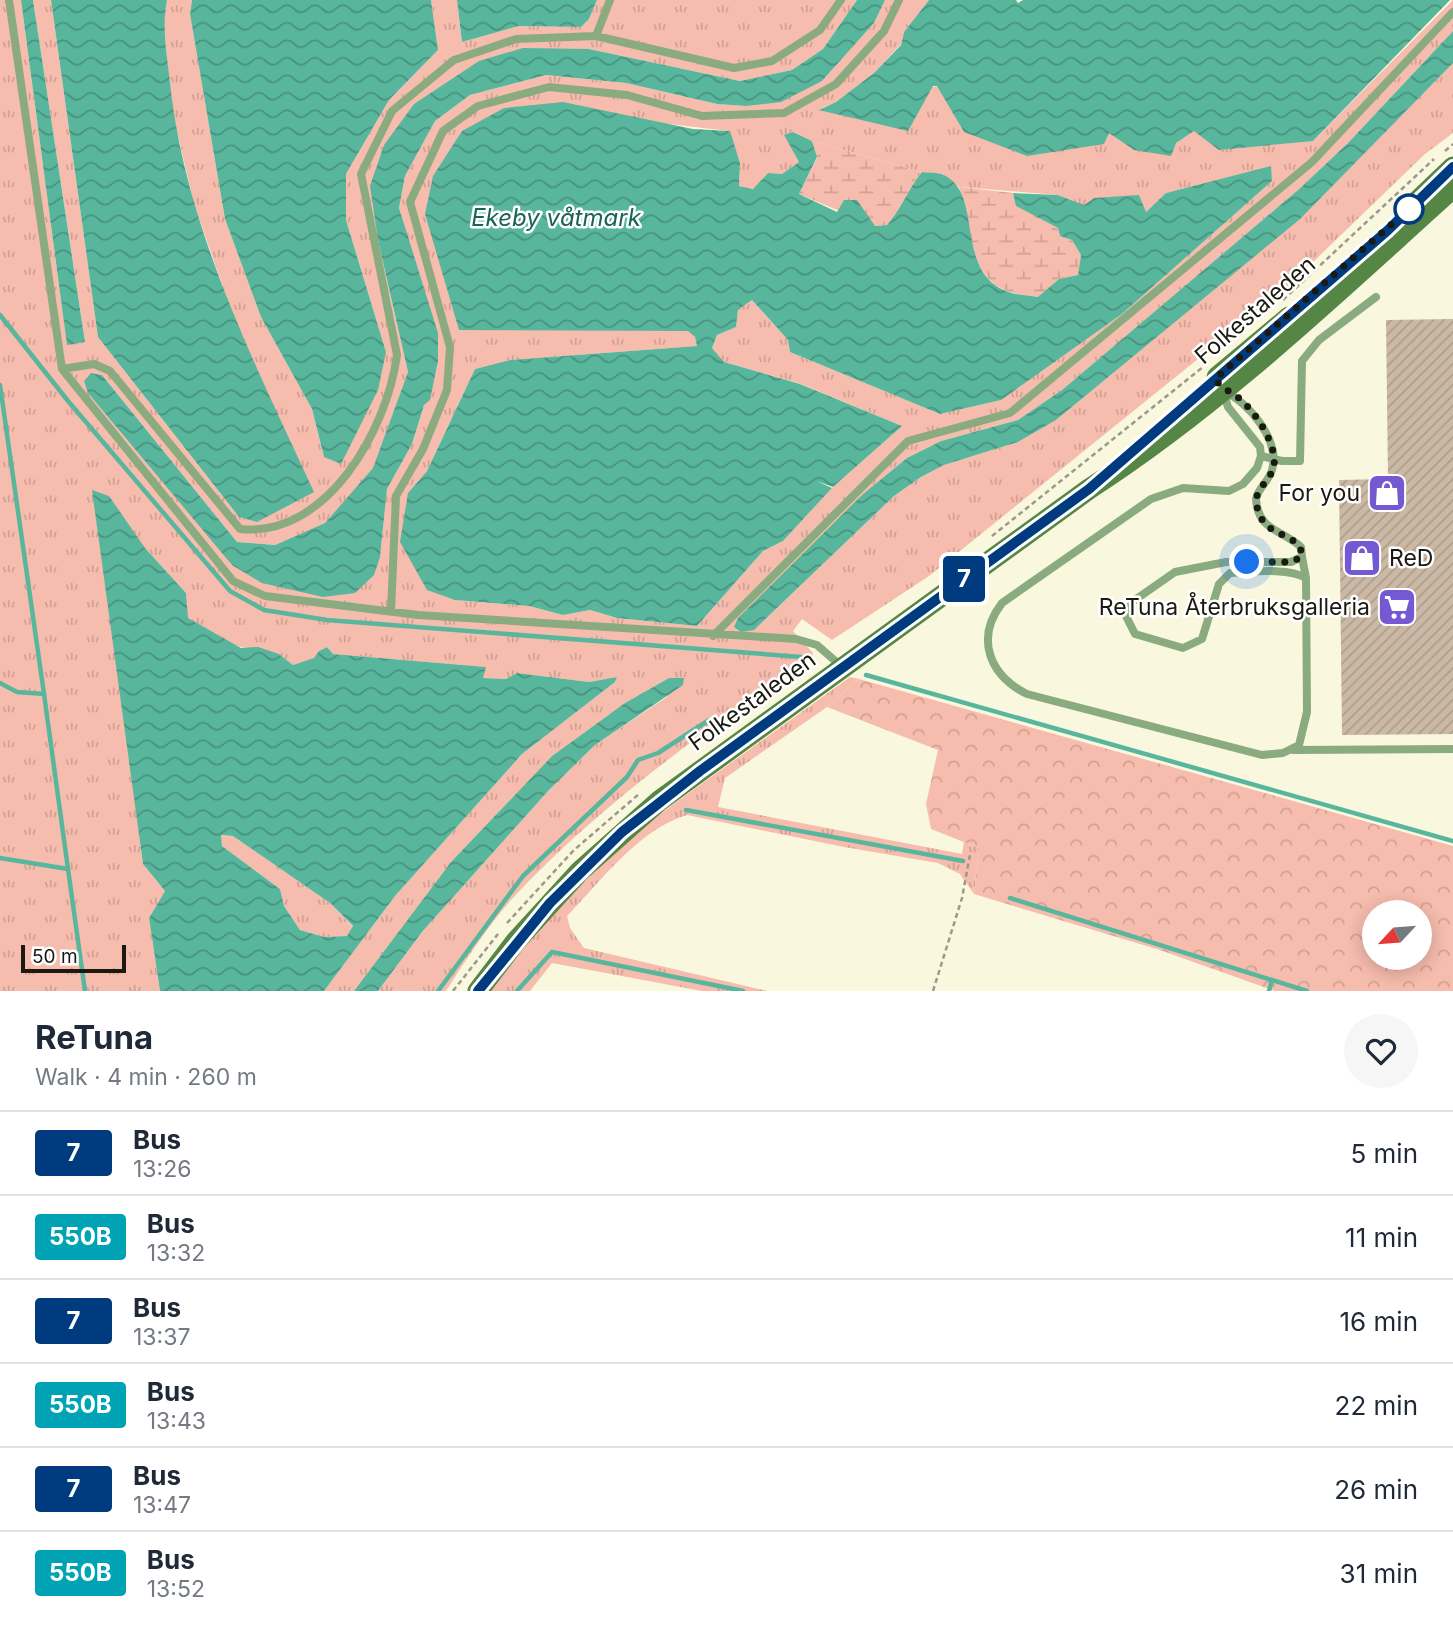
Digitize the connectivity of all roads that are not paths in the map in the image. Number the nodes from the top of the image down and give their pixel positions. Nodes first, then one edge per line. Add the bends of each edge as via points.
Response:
1 (9, 0) edge
2 (610, 0) edge
3 (841, 0) edge
4 (899, 0) edge
5 (1453, 12) edge
6 (596, 36) junction
7 (1453, 167) edge
8 (1453, 188) edge
9 (1376, 297) dead end
10 (62, 369) junction
11 (1214, 378) junction
12 (1261, 456) junction
13 (1274, 460) junction
14 (1302, 557) junction
15 (1217, 563) junction
16 (1223, 578) junction
17 (1306, 578) junction
18 (391, 611) junction
19 (713, 636) junction
20 (835, 661) junction
21 (1453, 749) edge
22 (1293, 750) junction
23 (478, 991) edge

1 - 10 lane
2 - 6 lane
3 - 6 lane via 820,30 772,61 734,68
4 - 18 lane via 884,31 836,84 784,113 702,116 627,95 549,87 478,106 443,131 411,202 450,347 447,390 423,449 396,496
5 - 19 lane via 1312,162 1010,412 908,441
6 - 10 lane via 516,39 454,60 392,111 361,174 397,355 393,384 370,443 335,489 290,523 264,532 240,529 110,371 94,364
7 - 11 main road, Folkestaleden via 1387,231
8 - 11 main road, Folkestaleden via 1261,361
9 - 13 lane via 1306,353 1300,372 1300,461
10 - 18 lane via 233,581 265,596
11 - 12 lane via 1228,407 1254,436
11 - 13 lane via 1258,421
11 - 20 main road, Folkestaleden via 1157,445
12 - 13 lane
12 - 22 lane via 1243,484 1229,491 1183,488 1162,493 1057,563 1002,603 990,623 988,647 994,668 1027,694 1262,755
13 - 14 lane via 1270,476 1257,493 1259,517 1270,530 1301,547
14 - 15 lane via 1290,562
14 - 17 lane
15 - 16 lane
15 - 16 lane via 1175,572 1142,593 1126,609 1130,629 1143,638 1183,648 1197,643
16 - 17 lane via 1238,573 1284,573
17 - 22 lane via 1307,712 1304,734
18 - 19 lane
19 - 20 lane via 796,639 817,645
20 - 23 main road, Folkestaleden via 622,832 550,903
21 - 22 lane

